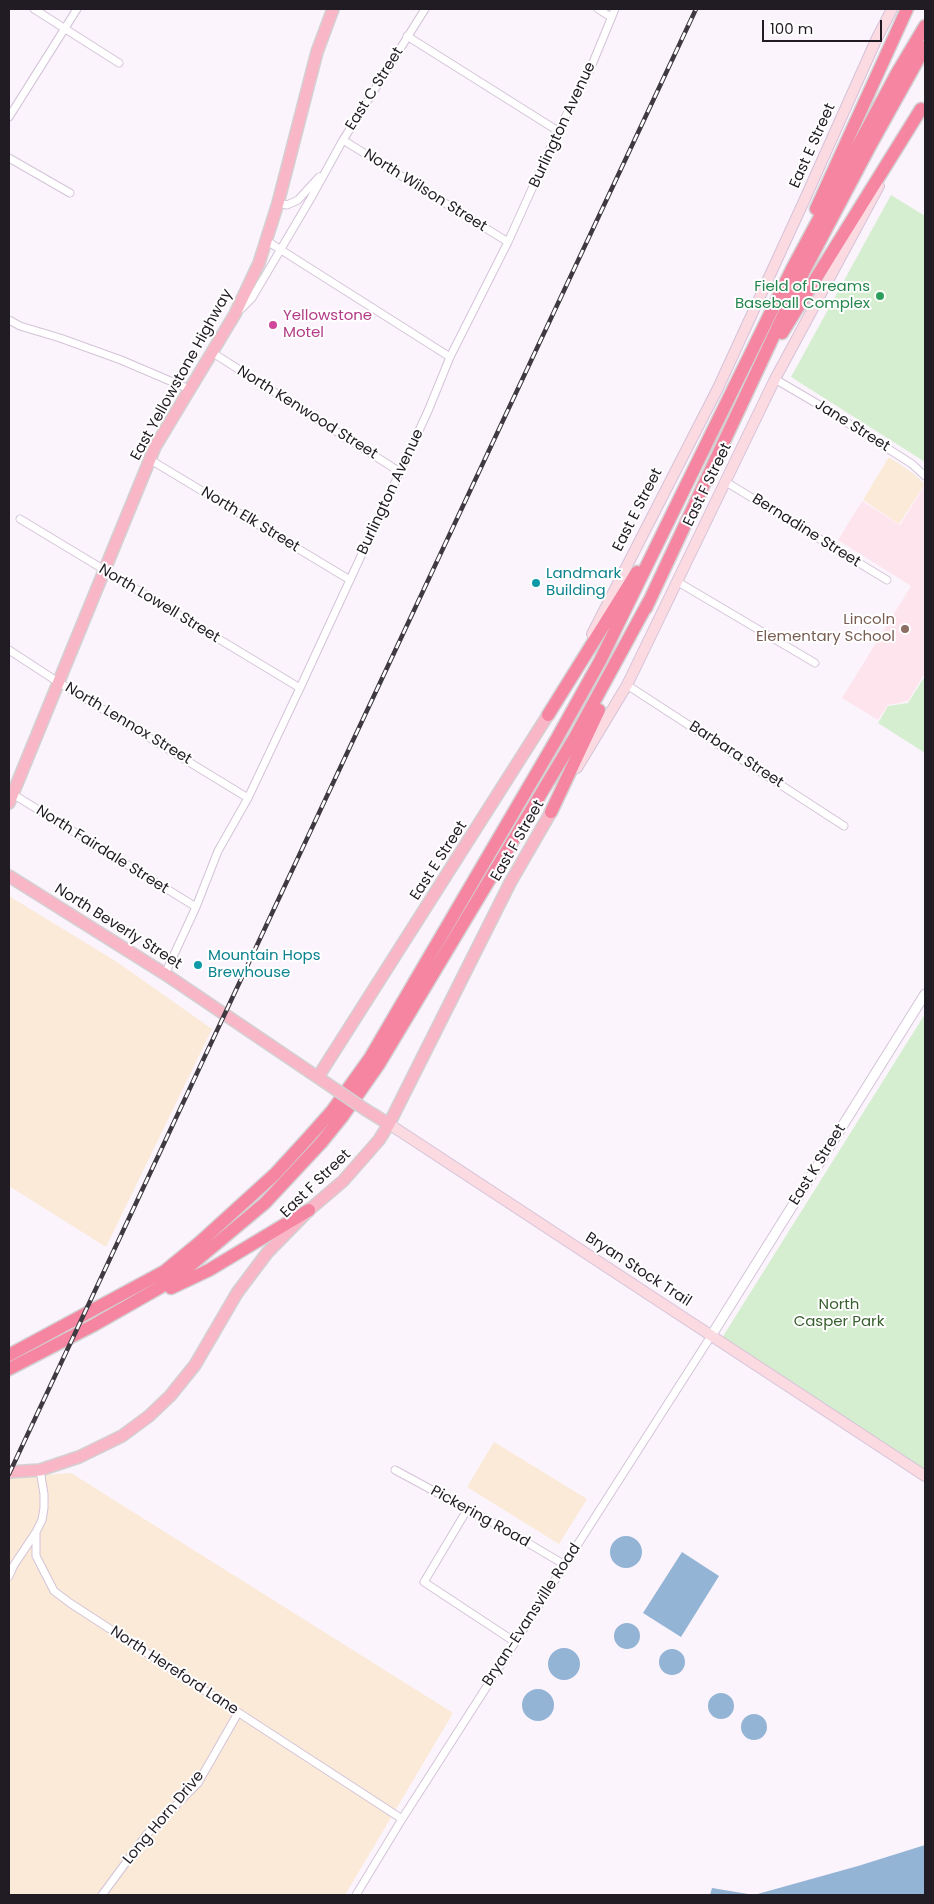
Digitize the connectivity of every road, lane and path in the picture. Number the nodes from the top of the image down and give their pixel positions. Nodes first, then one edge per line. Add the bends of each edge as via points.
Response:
1 (34, 9) edge
2 (76, 9) edge
3 (333, 9) edge
4 (425, 9) edge
5 (598, 9) edge
6 (615, 9) edge
7 (892, 9) edge
8 (907, 9) edge
9 (611, 17) junction
10 (925, 26) edge
11 (65, 28) junction
12 (408, 36) junction
13 (925, 47) edge
14 (119, 63) dead end
15 (924, 108) edge
16 (9, 116) edge
17 (558, 130) junction
18 (343, 140) junction
19 (9, 158) edge
20 (326, 169) junction
21 (70, 193) dead end
22 (278, 203) junction
23 (267, 241) junction
24 (508, 242) junction
25 (280, 249) junction
26 (793, 267) junction
27 (235, 314) junction
28 (9, 320) edge
29 (213, 353) junction
30 (450, 357) junction
31 (775, 379) junction
32 (190, 389) junction
33 (742, 400) junction
34 (149, 459) junction
35 (400, 472) junction
36 (925, 476) edge
37 (726, 482) junction
38 (20, 519) dead end
39 (661, 537) junction
40 (104, 571) junction
41 (350, 580) junction
42 (886, 580) dead end
43 (678, 582) junction
44 (649, 601) junction
45 (9, 650) edge
46 (815, 664) dead end
47 (58, 682) junction
48 (627, 685) junction
49 (300, 688) junction
50 (548, 715) junction
51 (10, 796) edge
52 (248, 798) junction
53 (551, 812) junction
54 (844, 826) dead end
55 (9, 876) edge
56 (196, 907) junction
57 (165, 974) junction
58 (925, 994) edge
59 (318, 1077) junction
60 (335, 1089) joint
61 (389, 1124) junction
62 (309, 1210) junction
63 (94, 1325) junction
64 (711, 1336) junction
65 (9, 1355) edge
66 (9, 1369) edge
67 (40, 1470) junction
68 (395, 1470) dead end
69 (9, 1472) edge
70 (925, 1476) edge
71 (467, 1510) junction
72 (36, 1532) junction
73 (565, 1565) junction
74 (9, 1576) edge
75 (516, 1642) junction
76 (238, 1713) junction
77 (402, 1819) junction
78 (102, 1895) edge
79 (356, 1895) edge

1 - 11 street
2 - 11 street
3 - 22 main road, East Yellowstone Highway via 317,52
4 - 12 street, East C Street
5 - 9 street
6 - 9 street, Burlington Avenue
7 - 50 main road, East E Street via 718,388
8 - 26 highway via 804,234
9 - 17 street, Burlington Avenue via 589,72
10 - 26 highway
11 - 14 street
11 - 16 street
12 - 17 street
12 - 18 street, East C Street
13 - 33 highway via 832,216
15 - 31 main road, East F Street
15 - 33 highway
17 - 24 street, Burlington Avenue
18 - 20 street, East C Street
18 - 24 street, North Wilson Street
19 - 21 street
20 - 22 street, East C Street via 298,200 288,205
20 - 25 street, East C Street
22 - 23 main road, East Yellowstone Highway
23 - 25 street
23 - 27 main road, East Yellowstone Highway
24 - 30 street, Burlington Avenue
25 - 27 street, East C Street via 252,298
25 - 30 street
26 - 39 highway
27 - 29 main road, East Yellowstone Highway
28 - 32 street via 121,360
29 - 32 main road, East Yellowstone Highway
29 - 35 street, North Kenwood Street
30 - 35 street, Burlington Avenue
31 - 36 street, Jane Street via 904,459
31 - 37 main road, East F Street
32 - 34 main road, East Yellowstone Highway
33 - 44 highway
34 - 40 main road, East Yellowstone Highway
34 - 41 street, North Elk Street
35 - 41 street, Burlington Avenue
37 - 42 street, Bernadine Street
37 - 43 main road, East F Street
38 - 40 street, North Lowell Street
39 - 50 highway
39 - 65 highway via 600,661 556,740 370,1058 332,1111 275,1174 165,1271
40 - 47 main road, East Yellowstone Highway
40 - 49 street, North Lowell Street
41 - 49 street, Burlington Avenue
43 - 46 street
43 - 48 main road, East F Street
44 - 53 highway
44 - 63 highway via 570,745 379,1064 342,1116 288,1180 243,1222 173,1280
45 - 47 street, North Lennox Street
47 - 51 main road, East Yellowstone Highway
47 - 52 street, North Lennox Street
48 - 53 main road, East F Street
48 - 54 street, Barbara Street
49 - 52 street, Burlington Avenue
50 - 59 main road, East E Street
51 - 56 street, North Fairdale Street
52 - 56 street, Burlington Avenue via 218,851
53 - 61 main road, East F Street via 510,883
55 - 57 main road, North Beverly Street
56 - 57 street, Burlington Avenue
57 - 59 main road, North Beverly Street
58 - 64 street, East K Street
59 - 60 main road, North Beverly Street
60 - 61 main road, Bryan Stock Trail, bridge
61 - 62 main road, East F Street via 354,1169
61 - 64 main road, Bryan Stock Trail
62 - 63 highway via 209,1270
62 - 67 main road, East F Street via 267,1253 237,1293 195,1365 170,1396 122,1436 79,1457
63 - 66 highway
64 - 70 main road, Bryan Stock Trail
64 - 73 street, Bryan-Evansville Road
67 - 69 main road, East F Street
67 - 72 street, North Hereford Lane via 44,1508
68 - 71 street, Pickering Road
71 - 73 street, Pickering Road
71 - 75 street via 424,1582
72 - 74 street
72 - 76 street, North Hereford Lane via 36,1556 54,1591
73 - 75 street, Bryan-Evansville Road
75 - 77 street, Bryan-Evansville Road
76 - 77 street, North Hereford Lane
76 - 78 street, Long Horn Drive via 198,1783 147,1834
77 - 79 street, Bryan-Evansville Road

